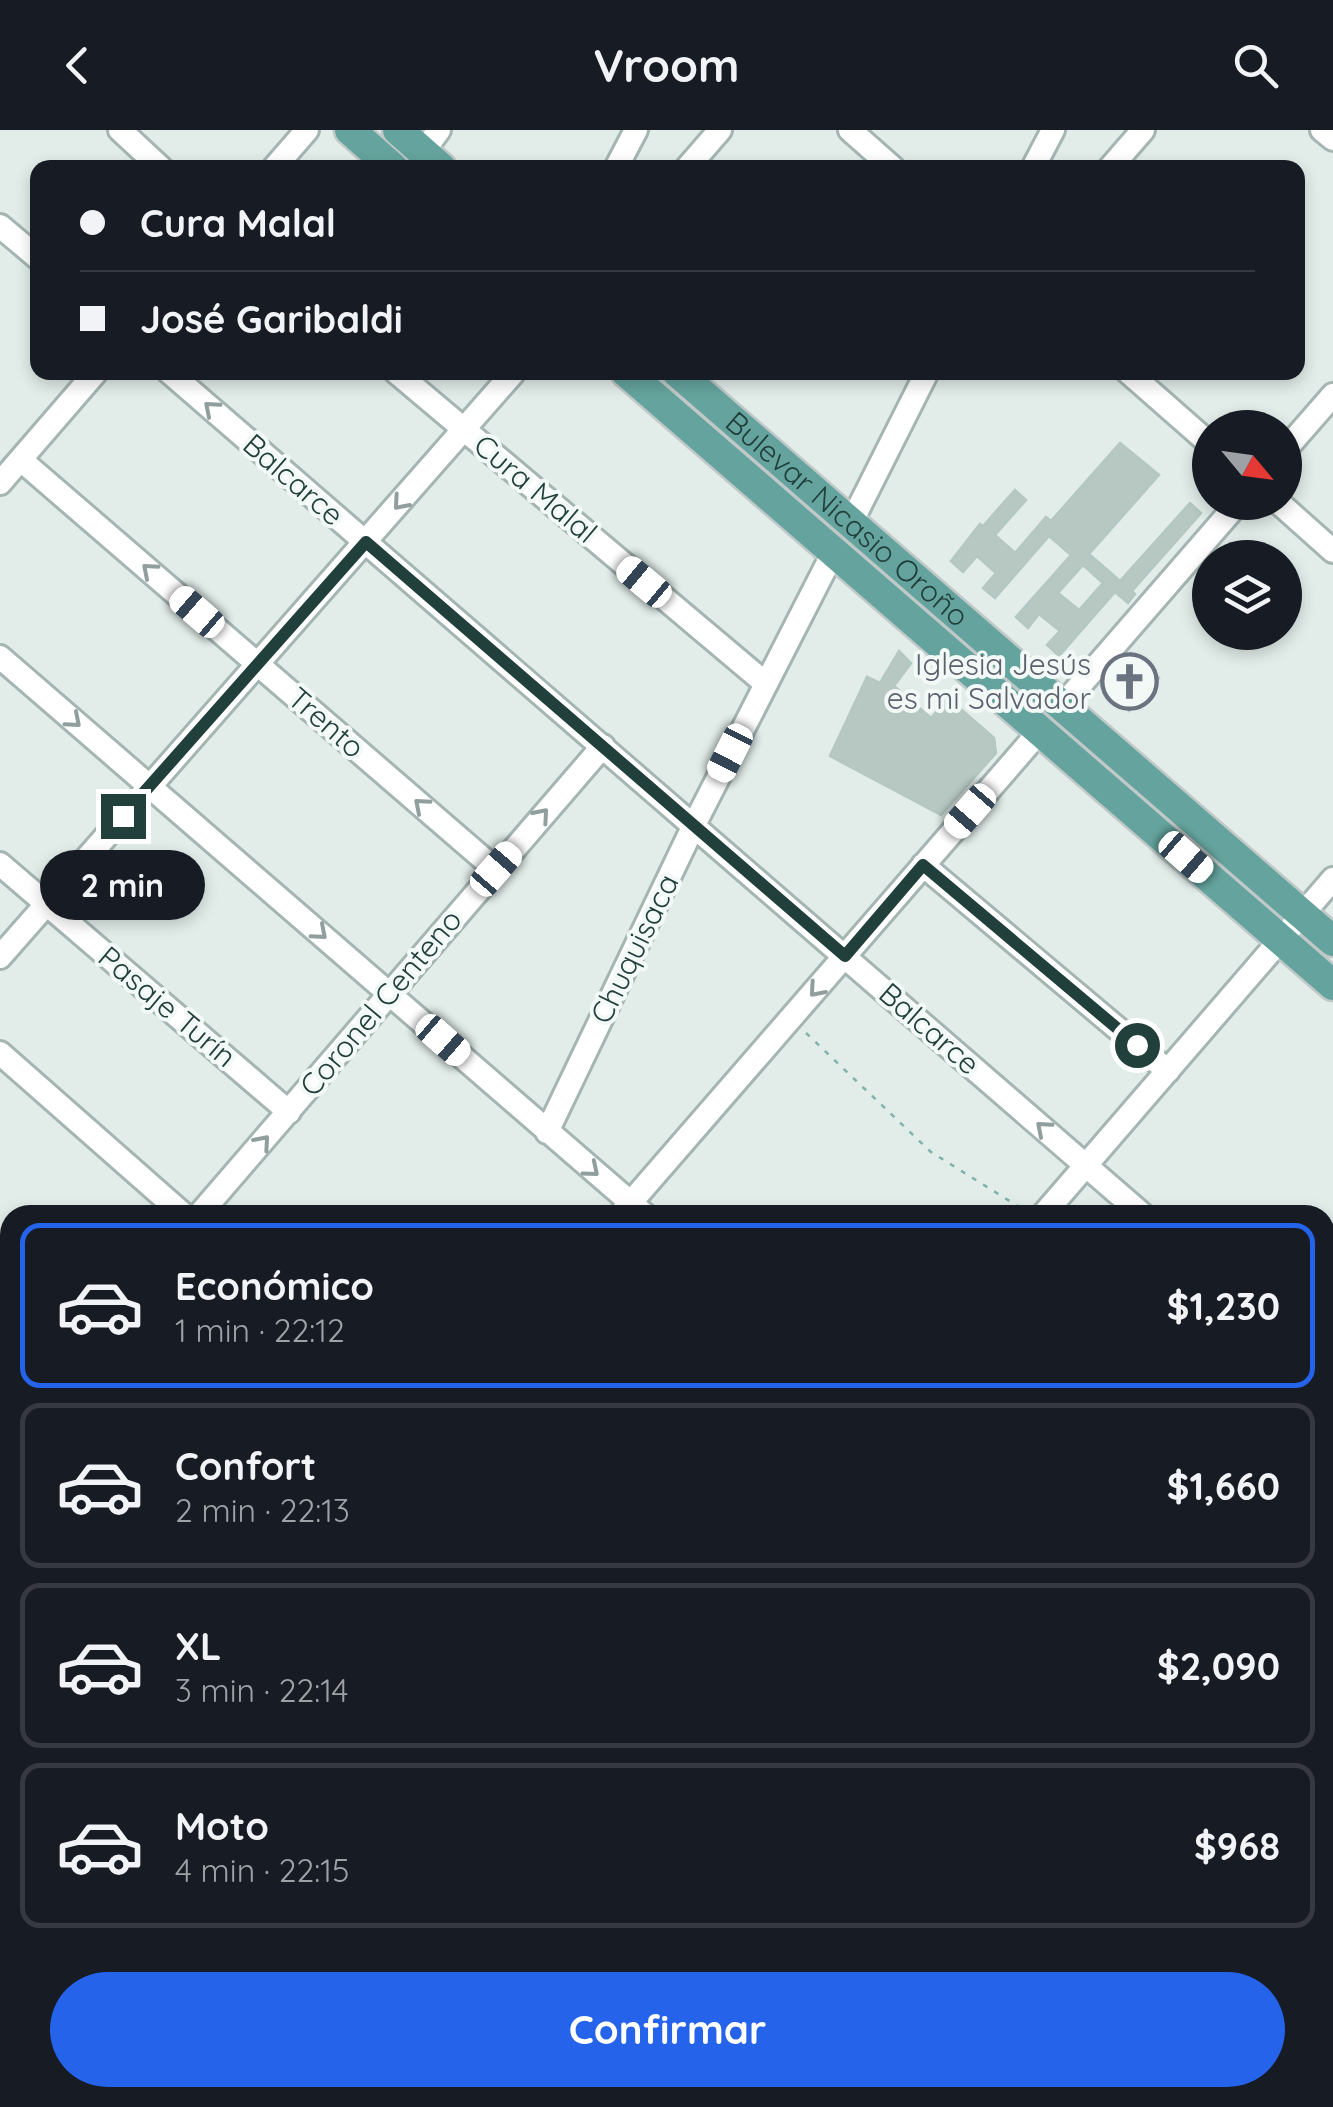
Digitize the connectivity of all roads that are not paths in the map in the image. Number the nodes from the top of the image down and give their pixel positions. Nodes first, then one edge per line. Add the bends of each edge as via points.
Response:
1 (120, 130) edge
2 (307, 130) edge
3 (350, 130) edge
4 (398, 130) edge
5 (636, 130) edge
6 (720, 130) edge
7 (850, 130) edge
8 (1052, 130) edge
9 (1143, 130) edge
10 (1322, 130) edge
11 (1333, 139) edge
12 (435, 150) edge
13 (152, 160) edge
14 (281, 160) edge
15 (384, 160) edge
16 (620, 160) edge
17 (694, 160) edge
18 (884, 160) edge
19 (1038, 160) edge
20 (1117, 160) edge
21 (4, 239) edge
22 (30, 254) edge
23 (89, 380) edge
24 (178, 380) edge
25 (405, 380) edge
26 (507, 380) edge
27 (635, 380) edge
28 (686, 380) edge
29 (921, 380) edge
30 (1137, 380) edge
31 (1333, 394) edge
32 (1192, 428) edge
33 (463, 430) junction
34 (1302, 430) edge
35 (21, 460) junction
36 (0, 483) edge
37 (1223, 520) edge
38 (1298, 520) edge
39 (851, 523) junction
40 (366, 542) junction
41 (1333, 551) edge
42 (833, 553) junction
43 (0, 657) edge
44 (256, 663) junction
45 (765, 683) junction
46 (1062, 706) junction
47 (1040, 731) junction
48 (603, 746) junction
49 (148, 786) junction
50 (695, 823) junction
51 (0, 864) edge
52 (923, 865) junction
53 (496, 869) junction
54 (1333, 880) edge
55 (46, 904) junction
56 (1303, 914) junction
57 (1281, 940) junction
58 (1333, 940) edge
59 (845, 956) junction
60 (0, 957) edge
61 (1333, 984) edge
62 (391, 994) junction
63 (0, 1054) edge
64 (1168, 1071) junction
65 (289, 1112) junction
66 (547, 1132) junction
67 (1086, 1166) junction
68 (173, 1205) edge
69 (208, 1205) edge
70 (626, 1205) edge
71 (637, 1205) edge
72 (1052, 1205) edge
73 (1131, 1205) edge

1 - 13 street
2 - 14 street
3 - 15 main road
4 - 12 main road
5 - 16 street
6 - 17 street
7 - 18 street
8 - 19 street
9 - 20 street
10 - 11 street
21 - 22 street
23 - 35 street
40 -> 24 street, Balcarce
25 - 33 street, Cura Malal
26 - 33 street
27 - 42 main road, Bulevar Nicasio Oroño
28 - 39 main road, Bulevar Nicasio Oroño
29 - 39 street
30 - 32 street
31 - 34 street
33 -> 40 street
33 - 45 street, Cura Malal
35 - 36 street
44 -> 35 street, Trento
37 - 46 street
38 - 41 street
39 - 46 main road, Bulevar Nicasio Oroño
40 - 44 street
40 - 48 street, Balcarce
42 - 45 street, Chuquisaca
42 - 47 main road, Bulevar Nicasio Oroño
43 -> 49 street
44 - 49 street
53 -> 44 street, Trento
45 - 50 street, Chuquisaca
46 - 56 main road, Bulevar Nicasio Oroño
47 - 52 street
47 - 57 main road, Bulevar Nicasio Oroño
48 - 50 street, Balcarce
53 -> 48 street, Coronel Centeno
49 - 55 street
49 -> 62 street
50 - 59 street, Balcarce
50 - 66 street, Chuquisaca
51 - 55 street, Pasaje Turín
52 - 59 street
52 - 64 street
53 - 62 street, Coronel Centeno
54 - 56 street
55 - 60 street
55 - 65 street, Pasaje Turín
56 - 57 street
56 - 58 main road, Bulevar Nicasio Oroño
57 - 61 main road, Bulevar Nicasio Oroño
57 - 64 street
67 -> 59 street, Balcarce
59 -> 71 street
62 - 65 street, Coronel Centeno
62 - 66 street
63 - 68 street
64 - 67 street
69 -> 65 street, Coronel Centeno
66 -> 70 street
67 - 72 street
67 - 73 street, Balcarce

